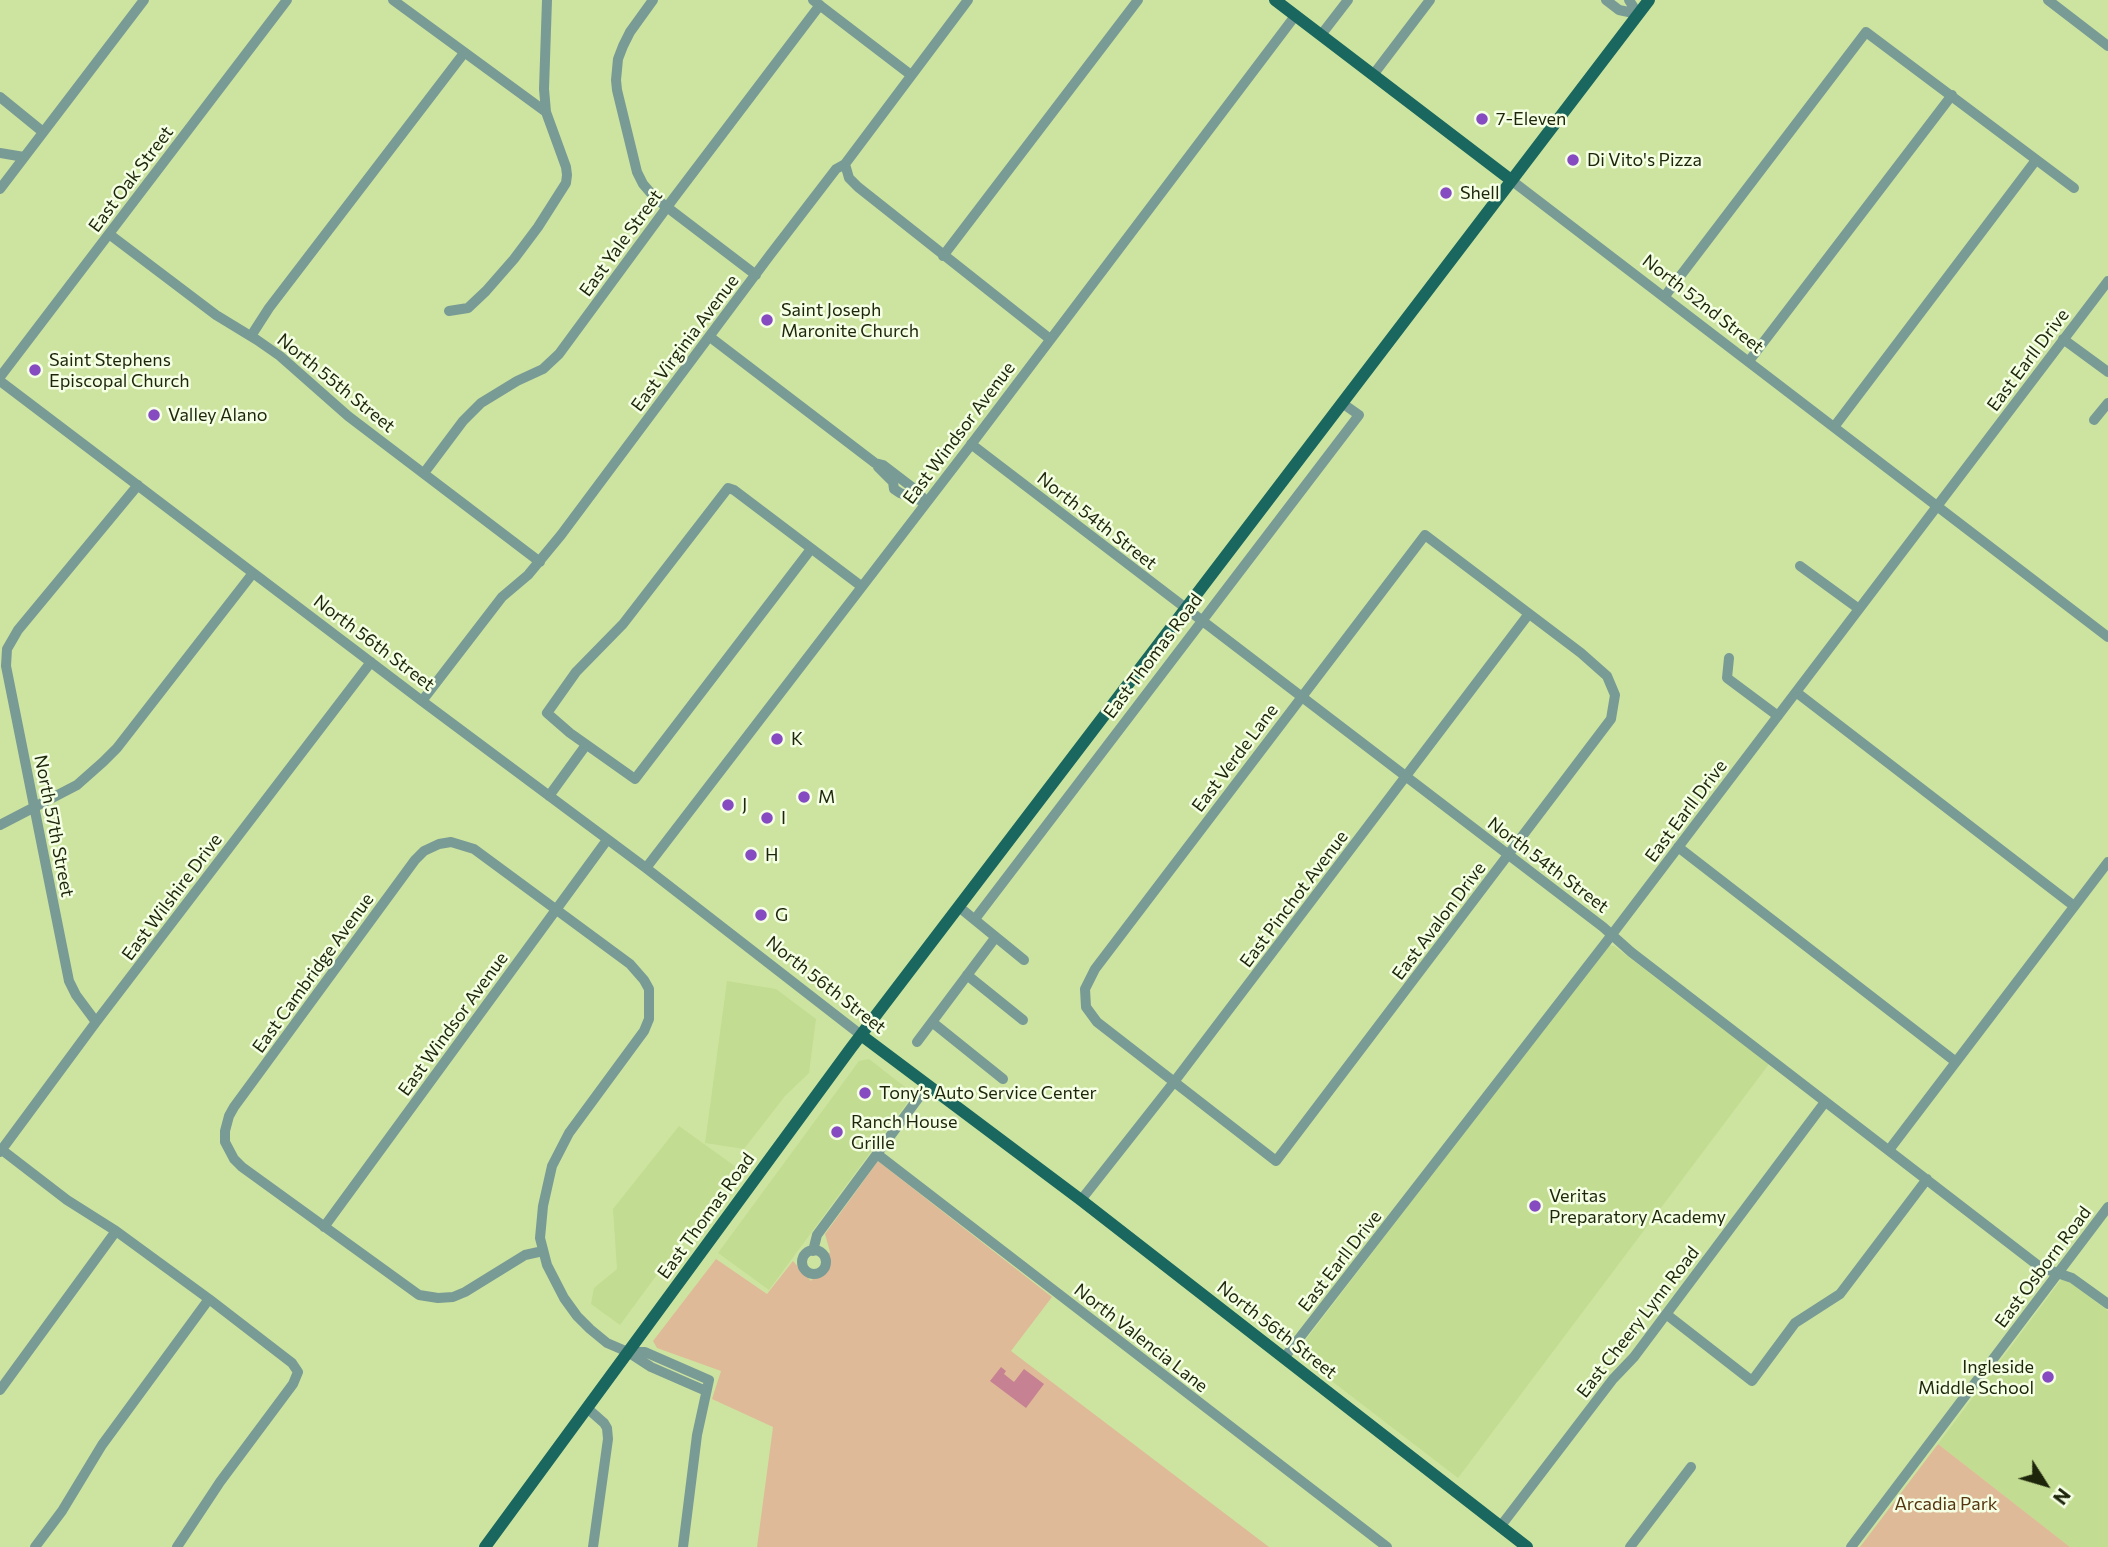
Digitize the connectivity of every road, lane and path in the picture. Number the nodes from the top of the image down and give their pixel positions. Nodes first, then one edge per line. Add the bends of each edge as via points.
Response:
1 (144, 0) edge
2 (287, 0) edge
3 (393, 0) edge
4 (547, 0) edge
5 (653, 0) edge
6 (968, 0) edge
7 (1139, 0) edge
8 (1275, 0) edge
9 (1348, 0) edge
10 (1430, 0) edge
11 (1606, 0) edge
12 (1629, 0) edge
13 (1649, 0) edge
14 (2048, 0) edge
15 (816, 3) edge
16 (1638, 14) junction
17 (1295, 16) junction
18 (1321, 35) junction
19 (2108, 46) edge
20 (464, 54) junction
21 (911, 75) junction
22 (1373, 75) junction
23 (1952, 95) junction
24 (0, 97) edge
25 (546, 112) junction
26 (43, 132) junction
27 (0, 153) edge
28 (24, 157) junction
29 (2036, 159) junction
30 (845, 164) junction
31 (1511, 180) junction
32 (2074, 188) dead end
33 (0, 189) edge
34 (667, 208) junction
35 (108, 234) junction
36 (943, 256) junction
37 (756, 275) junction
38 (2108, 281) edge
39 (1665, 296) junction
40 (449, 311) dead end
41 (251, 336) junction
42 (710, 337) junction
43 (1050, 339) junction
44 (2063, 339) junction
45 (1749, 361) junction
46 (2108, 372) edge
47 (0, 379) edge
48 (1342, 403) junction
49 (2108, 403) edge
50 (2094, 420) dead end
51 (1834, 427) junction
52 (971, 444) junction
53 (424, 473) junction
54 (138, 485) junction
55 (926, 502) junction
56 (1937, 507) junction
57 (811, 549) junction
58 (540, 562) junction
59 (1800, 566) dead end
60 (253, 573) junction
61 (861, 586) junction
62 (1185, 609) junction
63 (1859, 609) junction
64 (1528, 615) junction
65 (1202, 622) junction
66 (2105, 631) edge
67 (1729, 658) dead end
68 (371, 662) junction
69 (1796, 692) junction
70 (1301, 696) junction
71 (422, 701) junction
72 (1778, 716) junction
73 (586, 745) junction
74 (1406, 777) junction
75 (549, 796) junction
76 (35, 807) junction
77 (0, 825) edge
78 (607, 840) junction
79 (1678, 847) junction
80 (1509, 855) junction
81 (2108, 862) edge
82 (646, 867) junction
83 (2074, 905) junction
84 (959, 907) junction
85 (556, 910) junction
86 (975, 919) junction
87 (1612, 934) junction
88 (995, 938) junction
89 (1024, 960) dead end
90 (967, 975) junction
91 (1023, 1020) dead end
92 (96, 1022) junction
93 (932, 1023) junction
94 (861, 1035) junction
95 (917, 1042) dead end
96 (1956, 1062) junction
97 (1003, 1079) dead end
98 (1174, 1082) junction
99 (928, 1085) junction
100 (1825, 1102) junction
101 (1889, 1150) junction
102 (1, 1151) edge
103 (877, 1154) junction
104 (1927, 1179) junction
105 (1081, 1200) junction
106 (2108, 1208) edge
107 (324, 1227) junction
108 (116, 1231) junction
109 (542, 1251) junction
110 (813, 1251) dead end
111 (2058, 1273) junction
112 (209, 1299) junction
113 (2108, 1304) edge
114 (1666, 1314) junction
115 (628, 1352) junction
116 (1284, 1358) junction
117 (0, 1390) edge
118 (706, 1391) junction
119 (587, 1408) junction
120 (1691, 1467) dead end
121 (1500, 1527) junction
122 (36, 1547) edge
123 (177, 1547) edge
124 (485, 1547) edge
125 (593, 1547) edge
126 (683, 1547) edge
127 (1387, 1547) edge
128 (1527, 1547) edge
129 (1630, 1547) edge
130 (1851, 1547) edge

1 - 26 street
2 - 35 street, East Oak Street
3 - 20 street
4 - 25 street
5 - 34 street via 623,46 617,90 637,172
6 - 21 street, East Virginia Avenue
7 - 36 street
8 - 17 main road, North 52nd Street
9 - 18 street
10 - 22 street
11 - 16 street via 1619,10
12 - 16 street
13 - 16 main road, East Thomas Road
14 - 19 street
15 - 21 street
15 - 34 street, East Yale Street
16 - 31 main road, East Thomas Road
17 - 18 main road, North 52nd Street
17 - 43 street, East Windsor Avenue
18 - 22 main road, North 52nd Street
20 - 25 street
20 - 41 street
21 - 30 street, East Virginia Avenue
22 - 31 main road, North 52nd Street
23 - 29 street
23 - 39 street via 1866,32
23 - 45 street
24 - 26 street
25 - 40 street via 566,167 566,183 538,227 486,291 468,308
26 - 28 street
27 - 28 street
28 - 33 street
29 - 32 street
29 - 51 street
30 - 36 street via 847,175 858,187
30 - 37 street, East Virginia Avenue via 836,169
31 - 39 street, North 52nd Street
31 - 48 main road, East Thomas Road
34 - 37 street
34 - 53 street, East Yale Street via 552,361 481,403
35 - 41 street, North 55th Street
35 - 47 street, East Oak Street
36 - 43 street
37 - 42 street, East Virginia Avenue
38 - 44 street, East Earll Drive
39 - 45 street, North 52nd Street
41 - 53 street, North 55th Street
42 - 55 street via 876,463 895,479 894,489
42 - 58 street, East Virginia Avenue
43 - 52 street, East Windsor Avenue
44 - 46 street
44 - 56 street, East Earll Drive
45 - 51 street, North 52nd Street
47 - 54 street, North 56th Street
48 - 62 main road, East Thomas Road
48 - 65 street, East Thomas Road via 1359,415
49 - 50 street
51 - 56 street, North 52nd Street
52 - 55 street, East Windsor Avenue
52 - 62 street, North 54th Street
53 - 58 street, North 55th Street
54 - 60 street, North 56th Street
54 - 76 street, North 57th Street via 7,649 6,666
55 - 61 street, East Windsor Avenue
56 - 63 street, East Earll Drive
56 - 66 street, North 52nd Street
57 - 61 street
57 - 73 street via 635,779
57 - 73 street via 728,488 547,713
58 - 71 street, East Virginia Avenue via 502,597
59 - 63 street
60 - 68 street, North 56th Street
60 - 76 street via 117,748 77,785
61 - 82 street, East Windsor Avenue
62 - 65 street, North 54th Street
62 - 84 main road, East Thomas Road
63 - 69 street, East Earll Drive
64 - 70 street, East Verde Lane via 1425,535
64 - 74 street, East Pinchot Avenue
64 - 80 street, East Avalon Drive via 1607,676 1615,695 1611,719
65 - 70 street, North 54th Street
65 - 86 street, East Thomas Road
67 - 72 street via 1727,678
68 - 71 street, North 56th Street
68 - 92 street, East Wilshire Drive
69 - 72 street, East Earll Drive
69 - 83 street
70 - 74 street, North 54th Street
70 - 98 street, East Verde Lane via 1085,989 1086,1007 1097,1022
71 - 75 street, North 56th Street
72 - 79 street, East Earll Drive
73 - 75 street
74 - 80 street, North 54th Street
74 - 98 street, East Pinchot Avenue
75 - 78 street, North 56th Street
76 - 77 street
76 - 92 street, North 57th Street via 69,981
78 - 82 street, North 56th Street
78 - 85 street, East Windsor Avenue
79 - 87 street, East Earll Drive
79 - 96 street
80 - 87 street, North 54th Street
80 - 98 street, East Avalon Drive via 1276,1161
81 - 83 street
82 - 94 street, North 56th Street
83 - 96 street
84 - 86 street
84 - 94 main road, East Thomas Road
85 - 107 street, East Windsor Avenue
85 - 107 street, East Cambridge Avenue via 474,849 451,842 432,846 415,860 234,1107 225,1142 234,1159
85 - 109 street via 637,971 650,998 644,1031 569,1133 552,1166 543,1206
86 - 88 street
87 - 100 street, North 54th Street
87 - 116 street, East Earll Drive
88 - 89 street
88 - 90 street
90 - 91 street
90 - 93 street
92 - 102 street, East Wilshire Drive
93 - 95 street
93 - 97 street
94 - 99 main road, North 56th Street
94 - 115 main road, East Thomas Road
96 - 101 street
98 - 105 street, East Pinchot Avenue
99 - 103 street
99 - 105 main road, North 56th Street
100 - 101 street, North 54th Street
100 - 114 street, East Cheery Lynn Road
101 - 104 street, North 54th Street
102 - 108 street
103 - 110 street via 817,1235
103 - 127 street, North Valencia Lane
104 - 111 street, North 54th Street via 2040,1267
104 - 114 street via 1840,1294 1795,1323 1752,1381
105 - 116 main road, North 56th Street
106 - 111 street, East Osborn Road
107 - 109 street via 409,1289 426,1296 453,1297 525,1255
108 - 112 street
108 - 117 street
109 - 115 street via 577,1316 607,1343
111 - 113 street, North 54th Street
111 - 130 street, East Osborn Road
112 - 122 street
112 - 123 street via 298,1372
114 - 121 street, East Cheery Lynn Road
115 - 118 street
115 - 118 street via 645,1352 709,1380
115 - 119 main road, East Thomas Road
116 - 121 main road, North 56th Street
118 - 126 street
119 - 124 main road, East Thomas Road
119 - 125 street via 604,1423 608,1439
120 - 129 street
121 - 128 main road, North 56th Street

